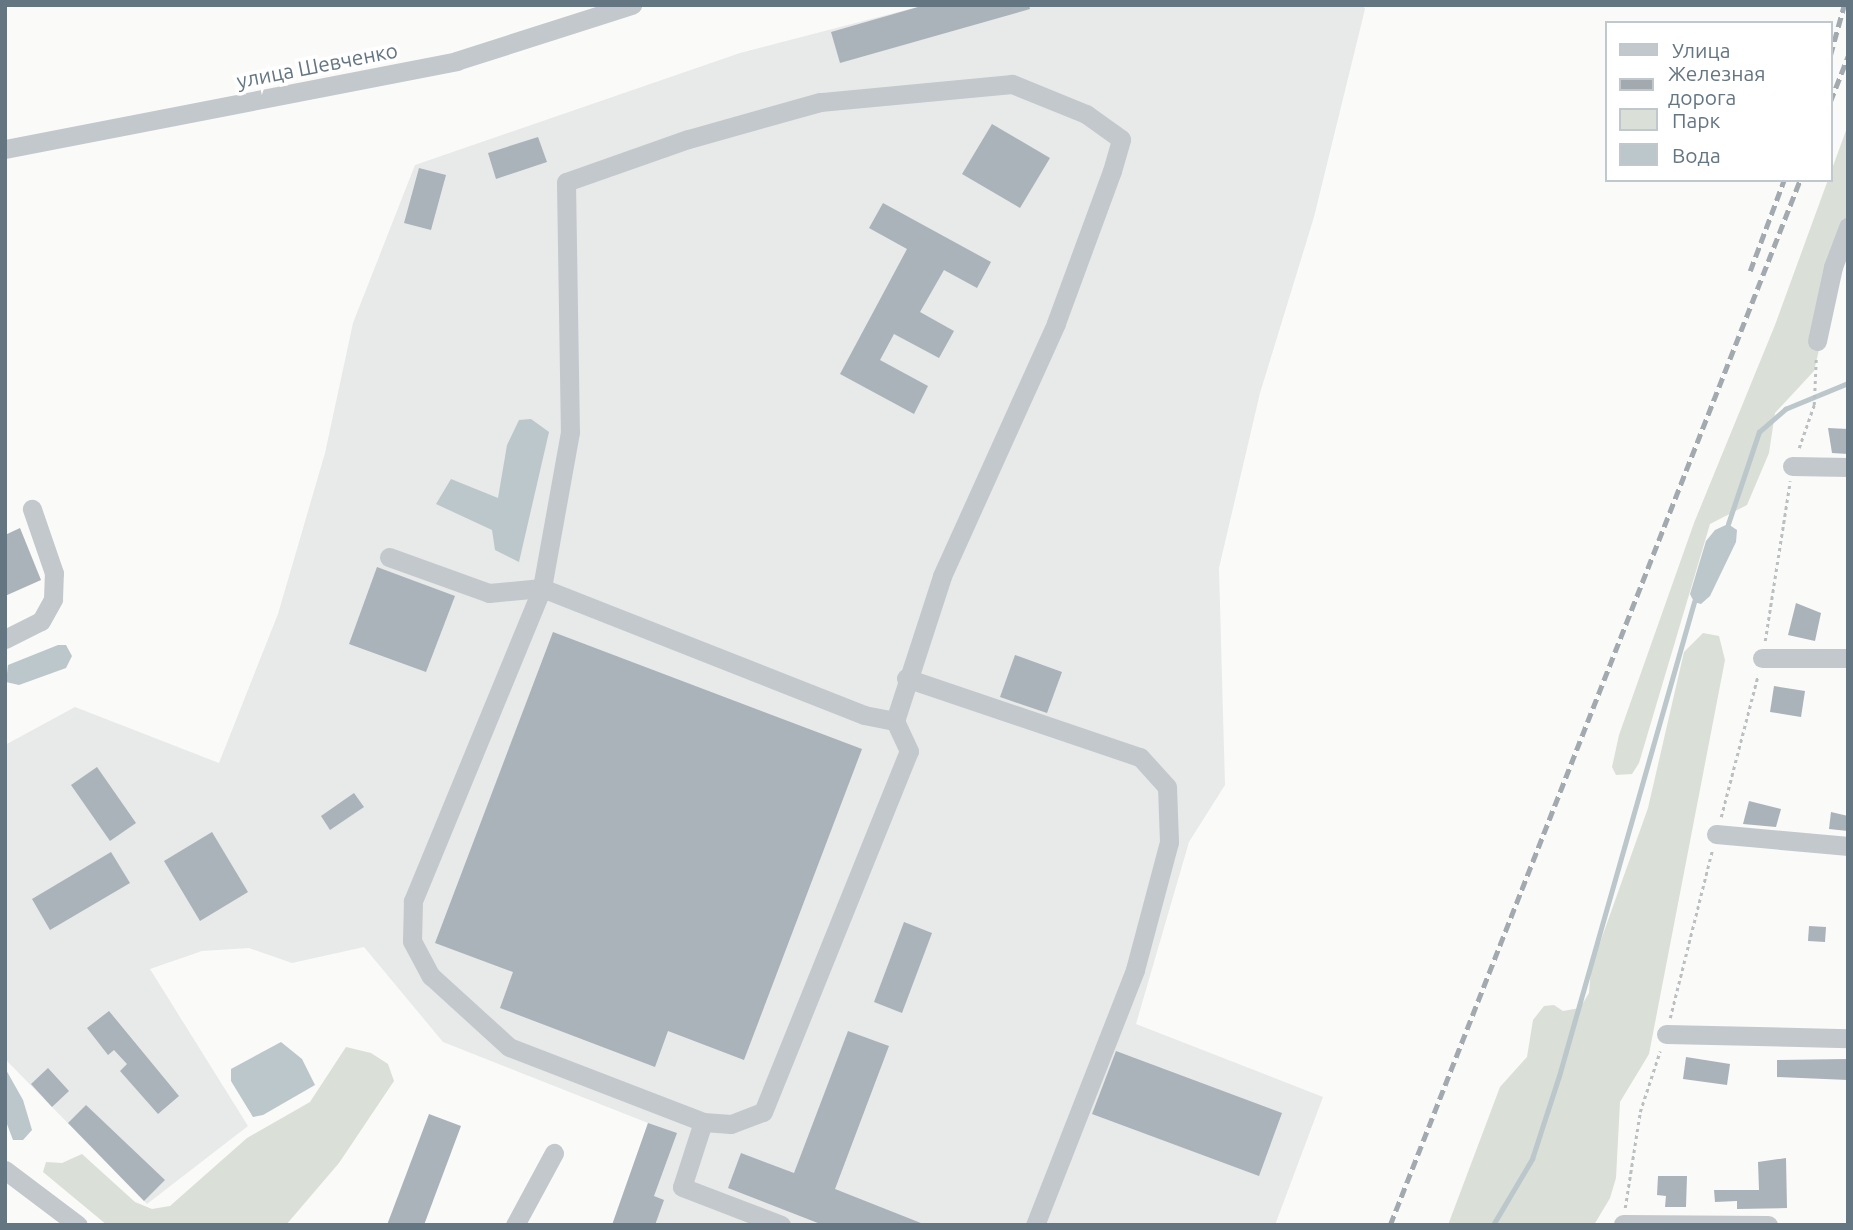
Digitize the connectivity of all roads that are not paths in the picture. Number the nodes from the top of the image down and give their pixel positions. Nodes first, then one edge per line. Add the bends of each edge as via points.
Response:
1 (632, 5) edge
2 (5, 149) edge
3 (1848, 226) edge
4 (1840, 267) edge
5 (1817, 341) road end
6 (1793, 466) road end
7 (1848, 467) edge
8 (32, 509) dead end
9 (389, 557) dead end
10 (542, 588) junction
11 (5, 639) edge
12 (1762, 658) dead end
13 (1848, 658) edge
14 (906, 678) junction
15 (895, 721) junction
16 (1716, 834) dead end
17 (1848, 846) edge
18 (1666, 1034) dead end
19 (1848, 1038) edge
20 (703, 1122) junction
21 (554, 1153) dead end
22 (5, 1170) edge
23 (1623, 1224) edge
24 (78, 1225) edge
25 (515, 1225) edge
26 (781, 1225) edge
27 (1035, 1225) edge
28 (1768, 1225) edge

1 - 2 street, улица Шевченко via 456,61
3 - 4 street
4 - 5 street
6 - 7 street
8 - 11 street via 54,573 53,599 41,621
9 - 10 street via 489,593
10 - 14 street via 570,432 566,182 688,139 820,102 1012,84 1086,114 1121,139 1056,323 942,576
10 - 15 street via 864,715
10 - 20 street via 413,901 412,941 431,975 509,1047
12 - 13 street
14 - 15 street
14 - 27 street via 1140,757 1167,787 1169,842 1135,970
15 - 20 street via 909,751 763,1112 732,1124
16 - 17 street
18 - 19 street
20 - 26 street via 681,1187
21 - 25 street
22 - 24 street
23 - 28 street

